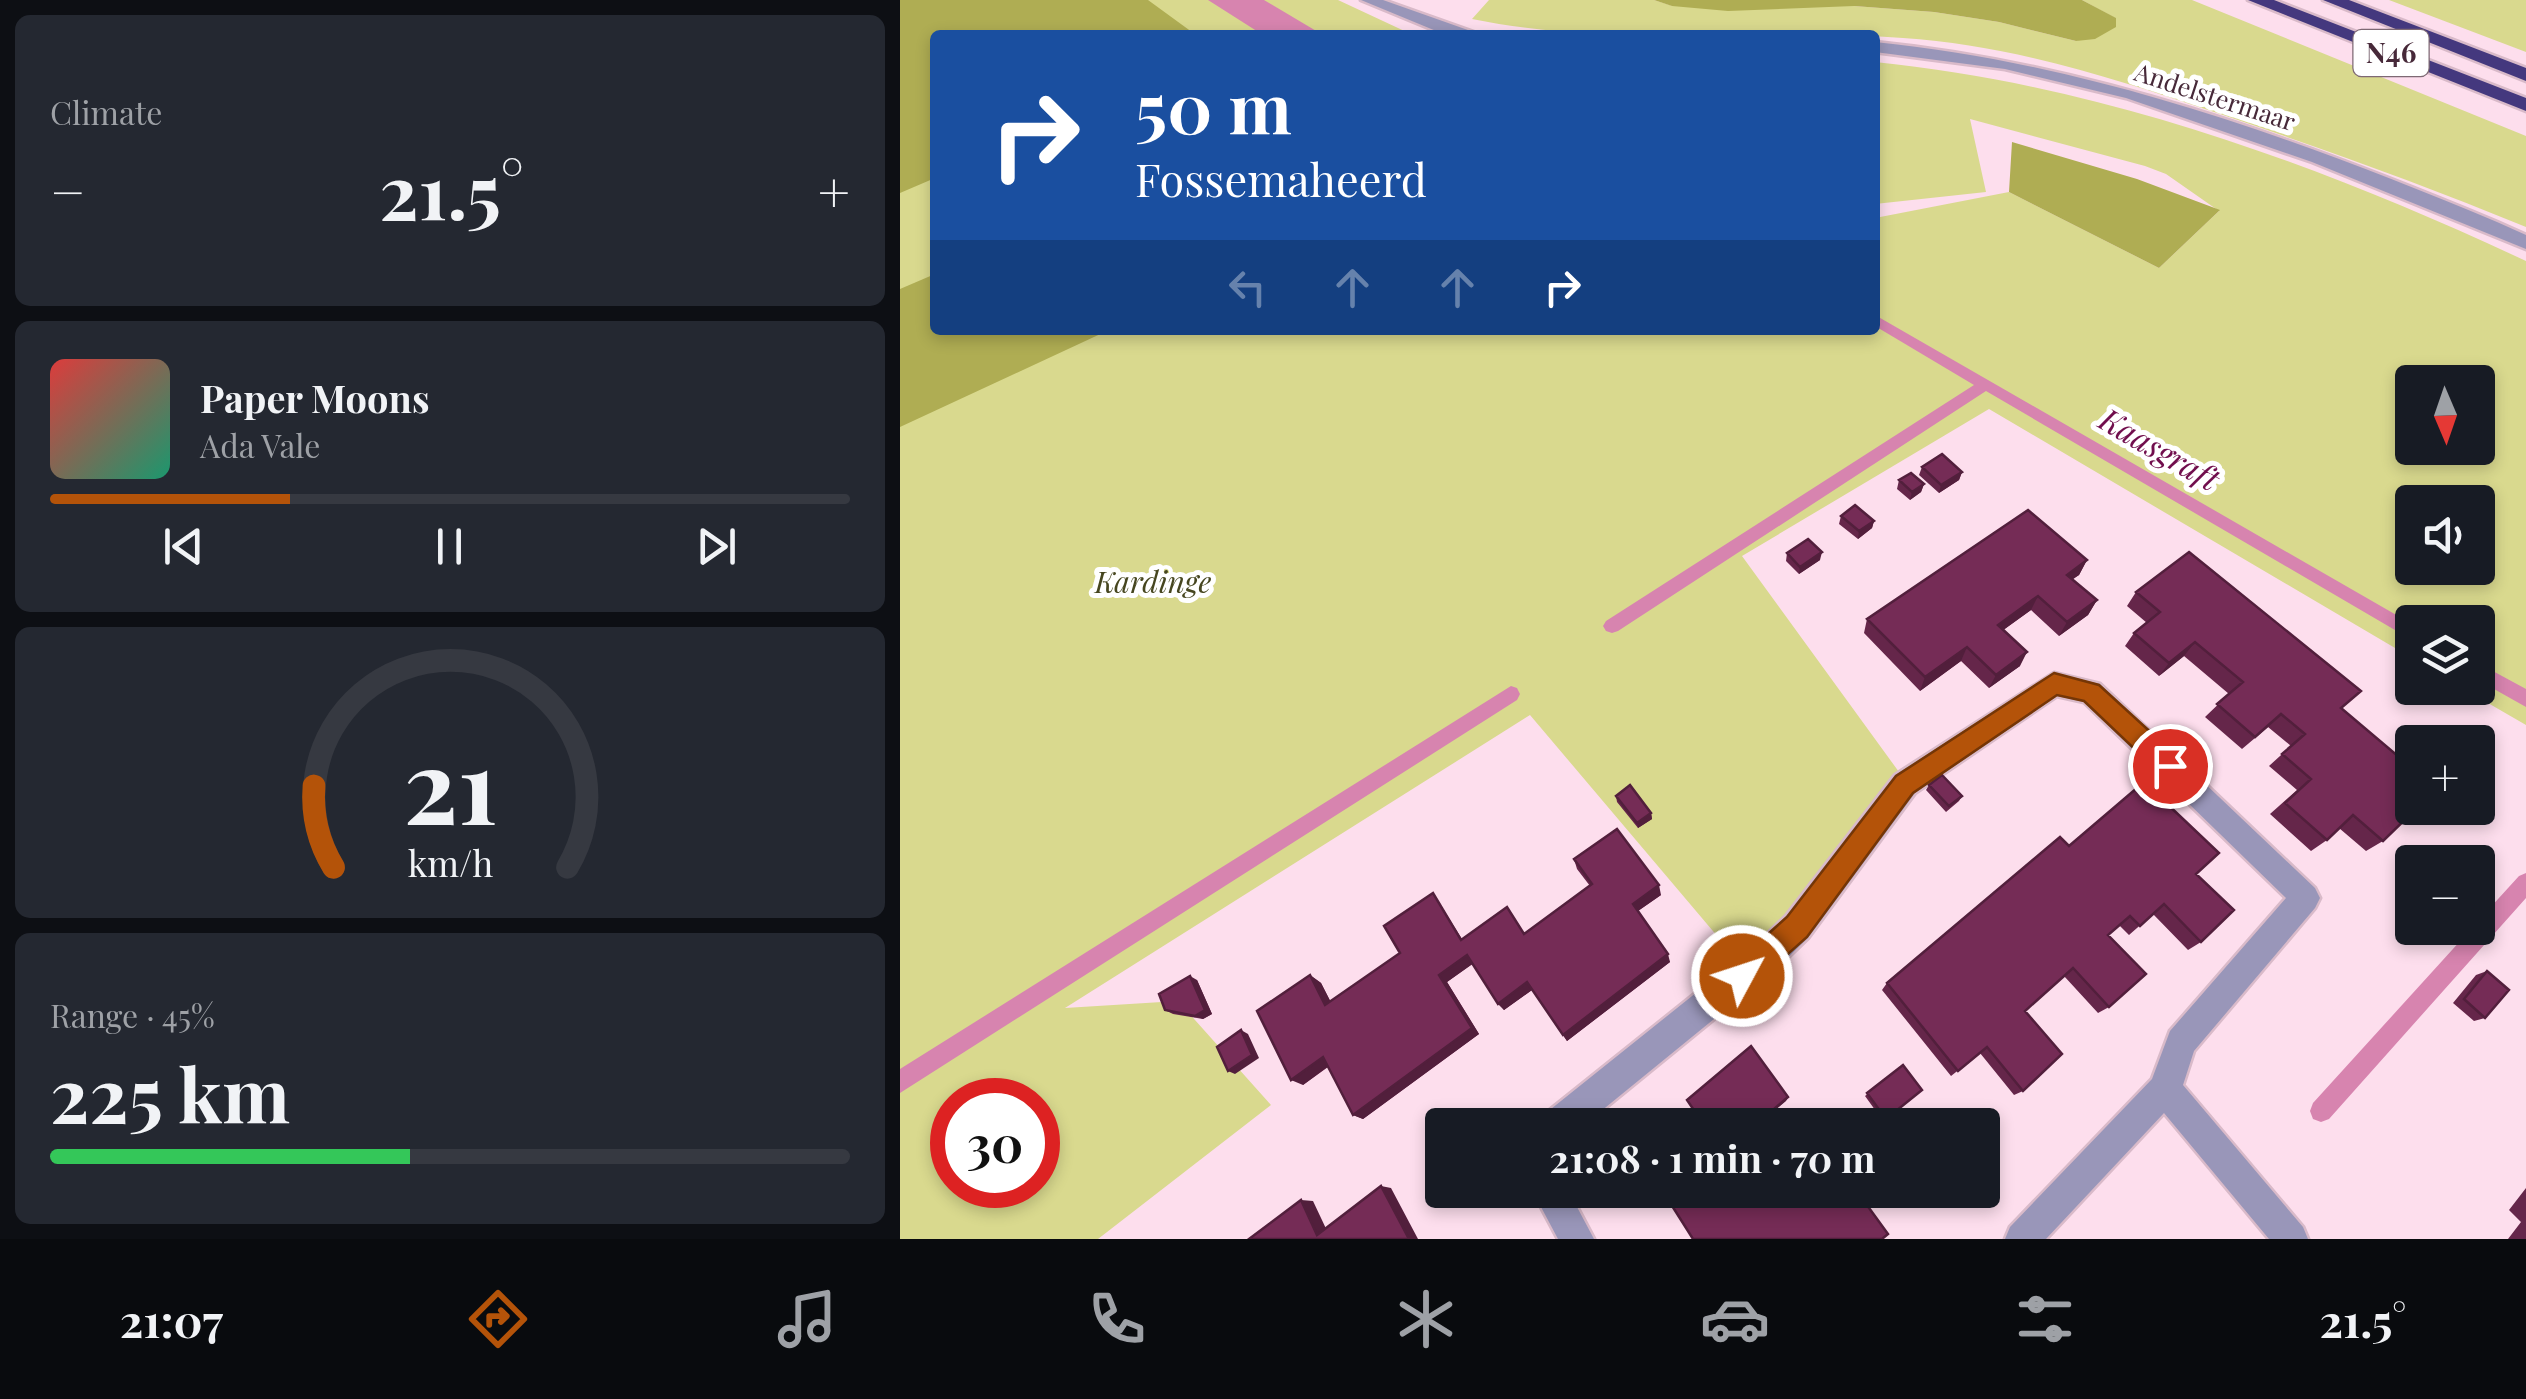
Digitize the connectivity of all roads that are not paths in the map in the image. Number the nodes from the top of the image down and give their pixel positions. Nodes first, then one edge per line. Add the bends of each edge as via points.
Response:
1 (1370, 0) edge
2 (2257, 0) edge
3 (2332, 0) edge
4 (1447, 30) edge
5 (1880, 47) edge
6 (2526, 75) edge
7 (2526, 105) edge
8 (2526, 244) edge
9 (2165, 1090) junction
10 (1579, 1108) edge
11 (1559, 1208) edge
12 (1578, 1239) edge
13 (2022, 1239) edge
14 (2291, 1239) edge

1 - 4 street
2 - 7 highway, N46
3 - 6 highway, N46
5 - 8 street, Andelstermaar via 2006,63 2161,104 2286,145
9 - 10 street via 2182,1042 2306,898 2091,692 2054,684 1904,784 1797,927
9 - 13 street
9 - 14 street
11 - 12 street

